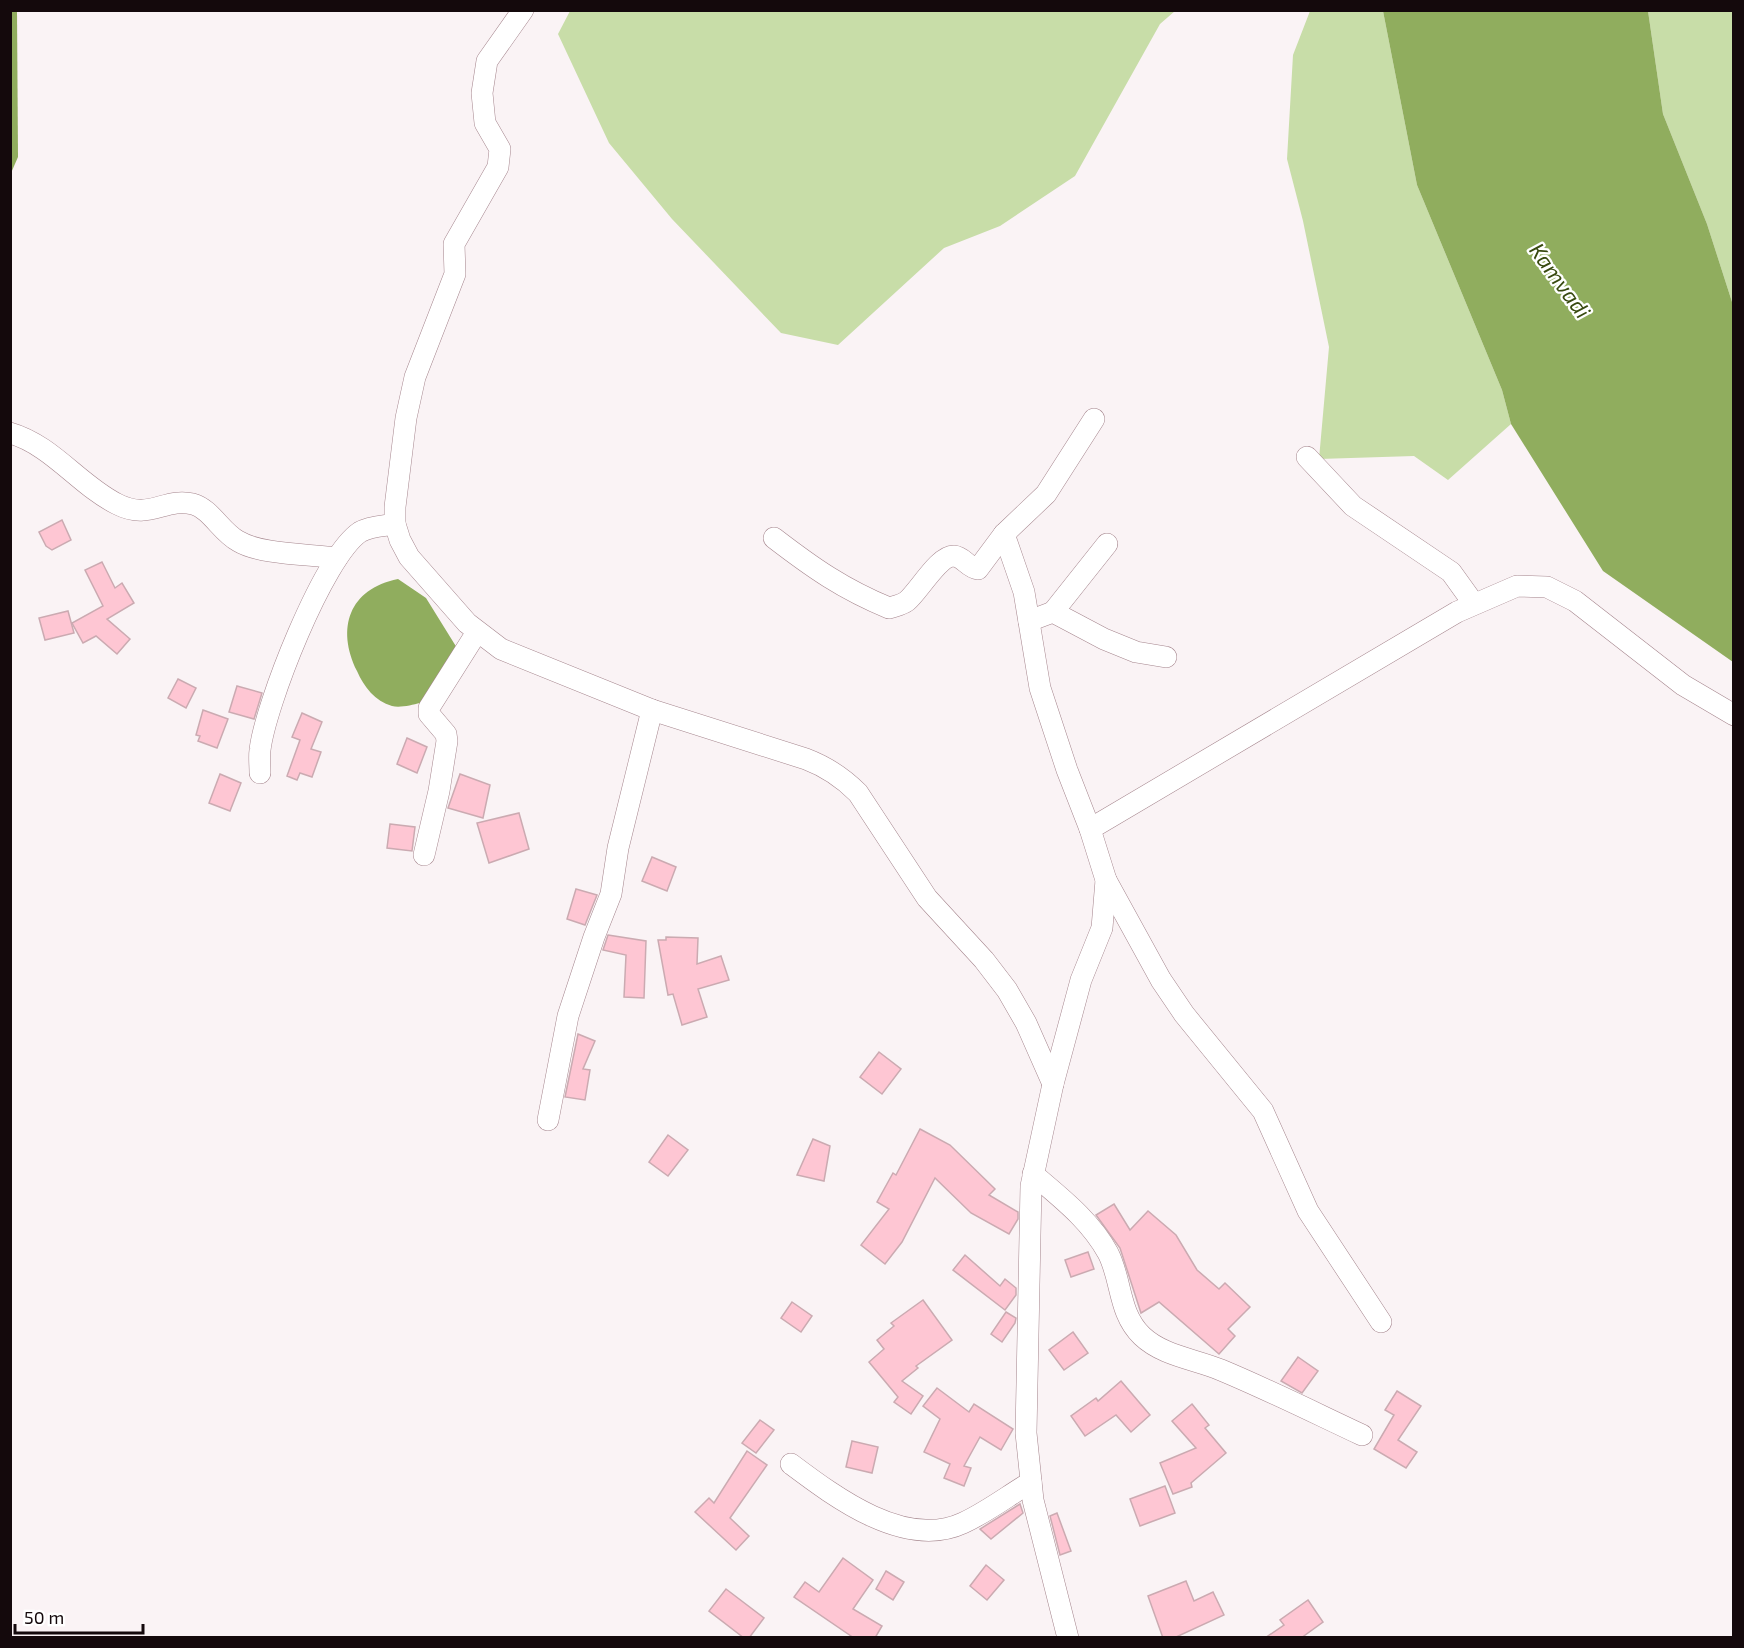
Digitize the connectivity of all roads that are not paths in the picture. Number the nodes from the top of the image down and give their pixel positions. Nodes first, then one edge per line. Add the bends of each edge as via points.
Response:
1 (523, 10) edge
2 (1094, 418) dead end
3 (10, 433) edge
4 (1307, 457) dead end
5 (395, 524) junction
6 (1004, 534) junction
7 (774, 538) dead end
8 (1107, 544) dead end
9 (337, 558) junction
10 (1474, 604) junction
11 (1053, 612) junction
12 (1029, 621) junction
13 (477, 632) junction
14 (1166, 657) dead end
15 (652, 710) junction
16 (1734, 715) edge
17 (260, 773) dead end
18 (1090, 829) junction
19 (424, 855) dead end
20 (1106, 880) junction
21 (1053, 1084) junction
22 (548, 1120) dead end
23 (1033, 1174) junction
24 (1381, 1322) dead end
25 (1362, 1435) dead end
26 (791, 1464) dead end
27 (1031, 1482) junction
28 (1068, 1638) edge

1 - 5 street via 487,61 482,93 485,123 500,149 498,167 454,244 455,274 415,378 406,418
2 - 6 street via 1046,494
3 - 9 street via 43,449 94,489 131,510 146,512 184,503 194,505 248,546
4 - 10 street via 1347,500 1451,572
5 - 9 street via 361,532
5 - 13 street via 409,557
6 - 7 street via 978,569 960,557 951,556 906,602 889,608 826,577
6 - 12 street via 1024,592
8 - 11 street
9 - 17 street via 296,638 264,729
10 - 16 street via 1517,586 1547,587 1575,601 1683,685
10 - 18 street
11 - 12 street
11 - 14 street via 1125,648
12 - 18 street via 1040,688
13 - 15 street via 527,661
13 - 19 street via 429,708 447,741
15 - 21 street via 823,765 844,779 863,800 927,898 1007,990
15 - 22 street via 618,848 611,894 568,1016
18 - 20 street
20 - 21 street via 1102,928 1081,980
20 - 24 street via 1184,1014 1263,1111 1308,1211
21 - 23 street
23 - 25 street via 1089,1223 1100,1239 1124,1306 1142,1336 1158,1347 1224,1371
23 - 27 street via 1026,1433
26 - 27 street via 853,1508 906,1527 924,1529 963,1523
27 - 28 street

